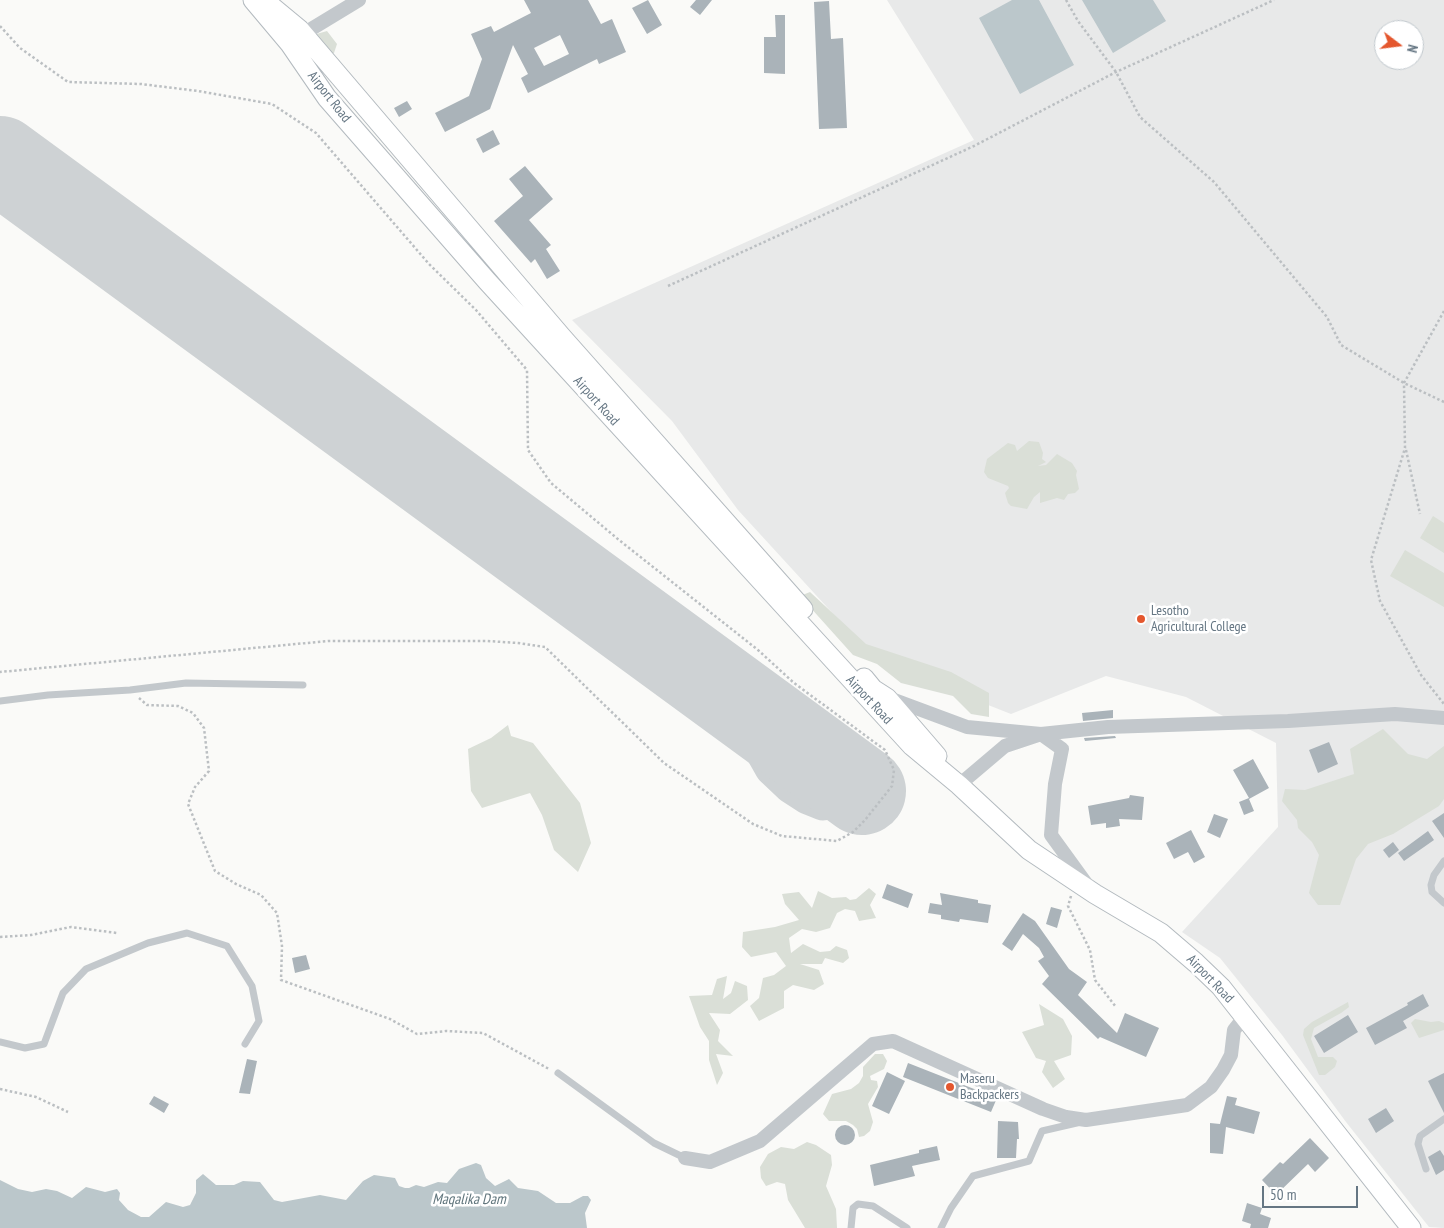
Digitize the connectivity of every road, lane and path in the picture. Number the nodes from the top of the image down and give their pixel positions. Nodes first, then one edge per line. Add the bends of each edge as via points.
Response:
1 (253, 0) edge
2 (264, 0) edge
3 (359, 0) edge
4 (1066, 0) edge
5 (1274, 0) edge
6 (0, 26) edge
7 (303, 34) junction
8 (1116, 72) junction
9 (668, 286) dead end
10 (1444, 311) edge
11 (1404, 383) junction
12 (1444, 402) edge
13 (1405, 448) junction
14 (1420, 514) dead end
15 (0, 672) edge
16 (303, 685) dead end
17 (130, 690) junction
18 (887, 698) junction
19 (0, 701) edge
20 (1444, 704) edge
21 (1444, 718) edge
22 (1041, 734) junction
23 (959, 785) junction
24 (1444, 861) edge
25 (1063, 874) junction
26 (1095, 894) junction
27 (1444, 903) edge
28 (116, 933) dead end
29 (0, 937) edge
30 (1116, 1007) dead end
31 (1245, 1016) junction
32 (0, 1042) edge
33 (245, 1044) dead end
34 (558, 1073) joint
35 (0, 1089) edge
36 (68, 1112) dead end
37 (1444, 1119) edge
38 (1086, 1120) junction
39 (685, 1158) joint
40 (1426, 1169) dead end
41 (851, 1228) edge
42 (907, 1228) edge
43 (941, 1228) edge
44 (1411, 1228) edge

1 - 23 main road, Airport Road via 290,44 327,98 501,296 912,746
2 - 7 main road, Airport Road
3 - 7 street
4 - 8 path
5 - 8 path
6 - 15 path via 20,48 68,82 141,84 272,104 316,133 429,264 476,310 527,370 528,450 551,483 758,650 794,683 885,750 894,770 892,786 853,832 837,841 782,836 753,824 664,763 545,647 527,645 487,641 328,641
7 - 18 main road, Airport Road via 561,336 873,689
8 - 9 path via 974,146
8 - 11 path via 1140,117 1214,182 1328,317 1341,345
10 - 11 path
11 - 12 path
11 - 13 path
13 - 14 path
13 - 20 path via 1371,560 1380,601 1421,676
16 - 17 lane via 186,683
17 - 19 lane
17 - 34 path via 147,705 178,706 193,712 204,728 209,771 188,804 215,871 261,895 277,913 282,946 281,980 390,1019 417,1034 446,1031 483,1033
18 - 22 street via 967,727
18 - 23 main road, Airport Road
21 - 22 street via 1395,714 1108,727
22 - 23 street via 1005,746
22 - 26 street via 1062,749 1055,784 1051,835
23 - 25 main road, Airport Road via 1029,850
24 - 27 lane via 1431,885 1432,892
25 - 26 main road, Airport Road
25 - 30 path via 1072,892 1068,906 1090,950 1095,980
26 - 31 main road, Airport Road via 1161,933 1221,987
28 - 29 path via 72,927
31 - 38 street via 1234,1030 1231,1055 1223,1070 1210,1087 1187,1105
31 - 44 main road, Airport Road
32 - 33 lane via 25,1048 44,1044 63,993 86,969 148,943 187,933 227,946 252,986 259,1021
34 - 39 lane via 654,1143
35 - 36 path via 36,1098
37 - 40 lane via 1420,1136 1418,1144
38 - 39 street via 1043,1109 892,1041 873,1044 760,1141 710,1162
38 - 43 lane via 1042,1131 1029,1161 973,1176
41 - 42 lane via 852,1208 858,1204 873,1206

